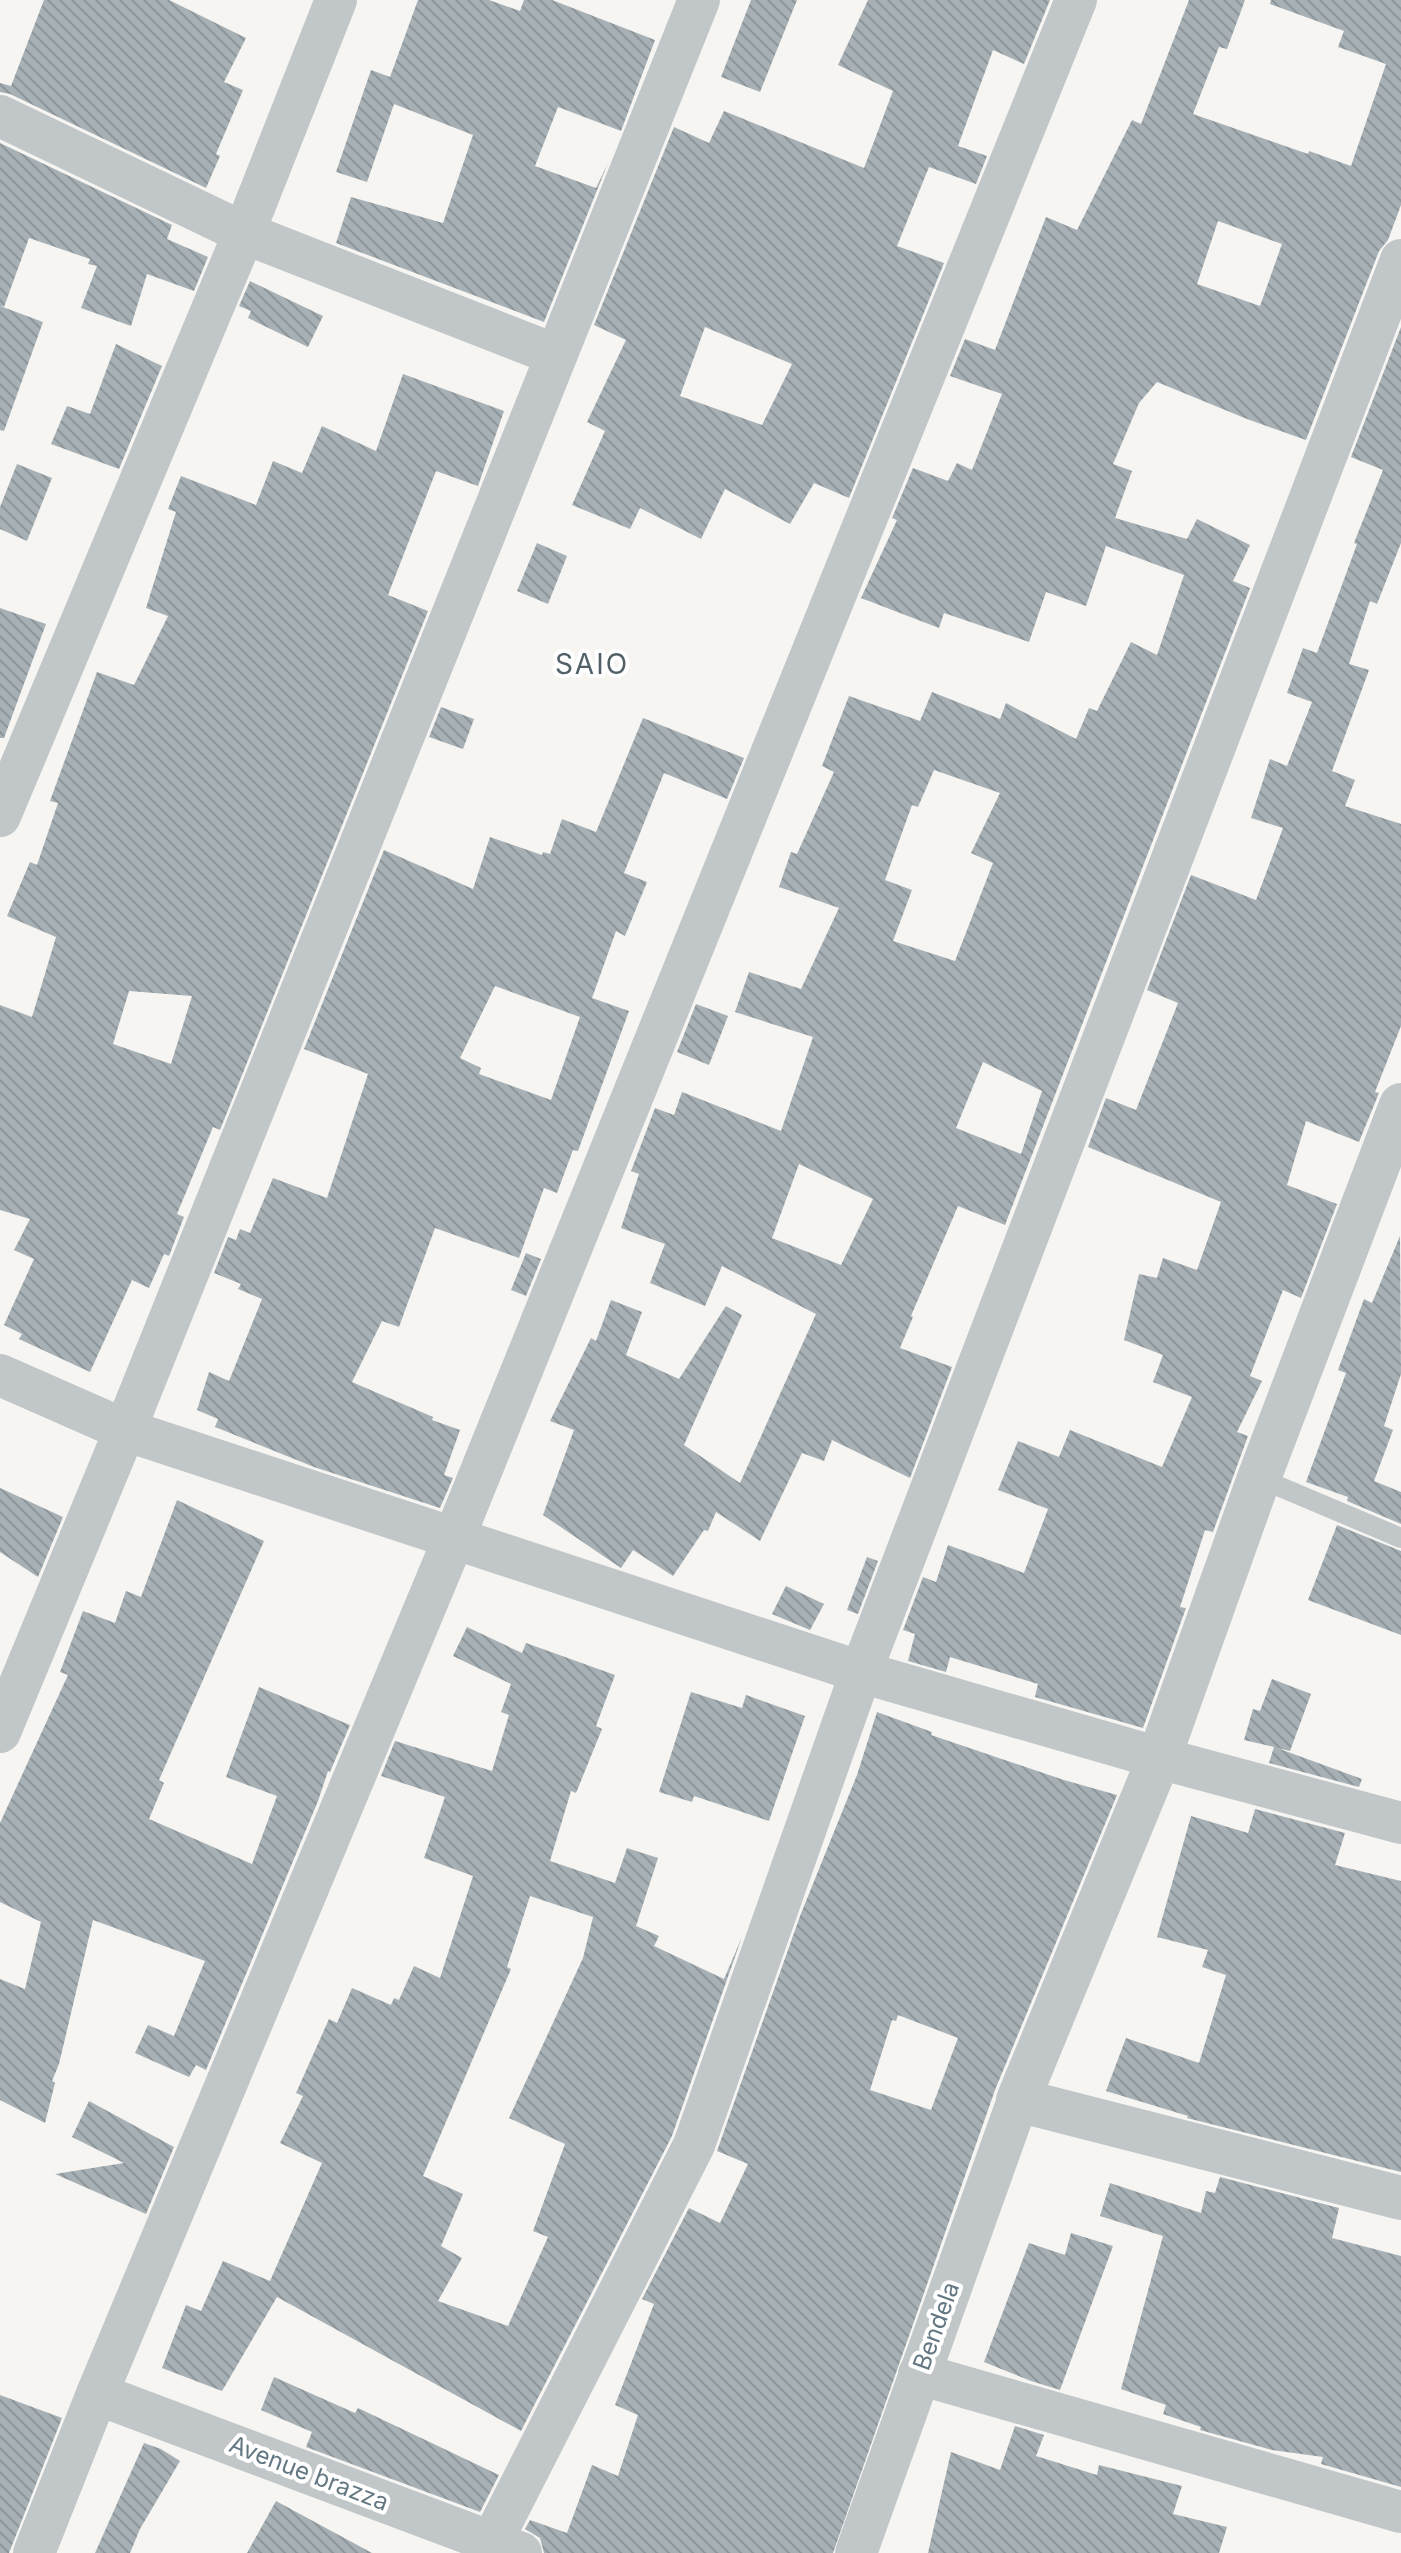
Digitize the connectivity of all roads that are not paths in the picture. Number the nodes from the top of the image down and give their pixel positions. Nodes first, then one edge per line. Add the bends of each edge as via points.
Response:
1 (336, 0) edge
2 (699, 0) edge
3 (1076, 0) edge
4 (0, 116) edge
5 (244, 233) junction
6 (1401, 260) edge
7 (556, 355) junction
8 (0, 816) edge
9 (1401, 1105) edge
10 (0, 1375) edge
11 (125, 1430) junction
12 (1259, 1478) junction
13 (454, 1538) junction
14 (1401, 1538) edge
15 (861, 1672) junction
16 (0, 1732) edge
17 (1159, 1758) junction
18 (1401, 1823) edge
19 (1018, 2100) junction
20 (1401, 2198) edge
21 (919, 2374) junction
22 (97, 2394) junction
23 (1401, 2512) edge
24 (499, 2549) edge
25 (34, 2553) edge
26 (856, 2553) edge

1 - 5 street
2 - 7 street
3 - 13 street
4 - 5 street
5 - 7 street
5 - 8 street
6 - 15 street
7 - 11 street
9 - 12 street
10 - 11 street
11 - 13 street
11 - 16 street
12 - 14 lane
12 - 17 street
13 - 15 street
13 - 22 street
15 - 17 street
15 - 24 street via 694,2145
17 - 18 street
17 - 19 street
19 - 20 street
19 - 21 street, Bendela
21 - 23 street
21 - 26 street, Bendela
22 - 24 street, Avenue brazza
22 - 25 street

